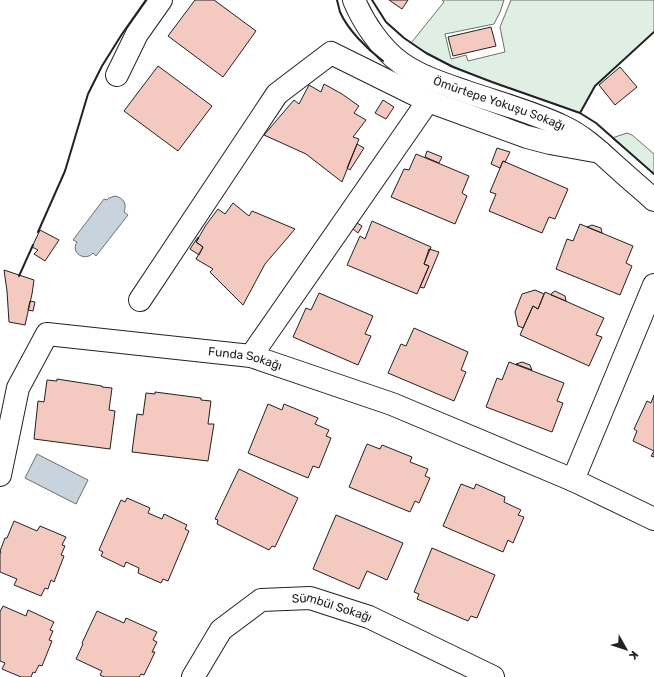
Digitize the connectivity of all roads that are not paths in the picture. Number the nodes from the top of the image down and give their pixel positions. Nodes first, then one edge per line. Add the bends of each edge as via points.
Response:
1 (161, 0) edge
2 (354, 0) edge
3 (117, 75) dead end
4 (428, 102) junction
5 (600, 152) junction
6 (654, 200) edge
7 (654, 285) edge
8 (140, 300) dead end
9 (251, 356) junction
10 (0, 475) edge
11 (573, 480) junction
12 (654, 520) edge
13 (193, 677) edge
14 (493, 677) edge

1 - 3 street via 137,34
2 - 5 street, Ömürtepe Yokuşu Sokağı via 358,11 384,47 400,62 419,74 562,126 581,136
4 - 5 street via 527,137
4 - 8 street via 331,53 277,94
4 - 9 street
5 - 6 street, Ömürtepe Yokuşu Sokağı
7 - 11 street
9 - 10 street, Funda Sokağı via 47,334 18,388
9 - 11 street, Funda Sokağı via 392,404
11 - 12 street, Funda Sokağı
13 - 14 street, Sümbül Sokağı via 221,630 261,600 310,598 369,617

